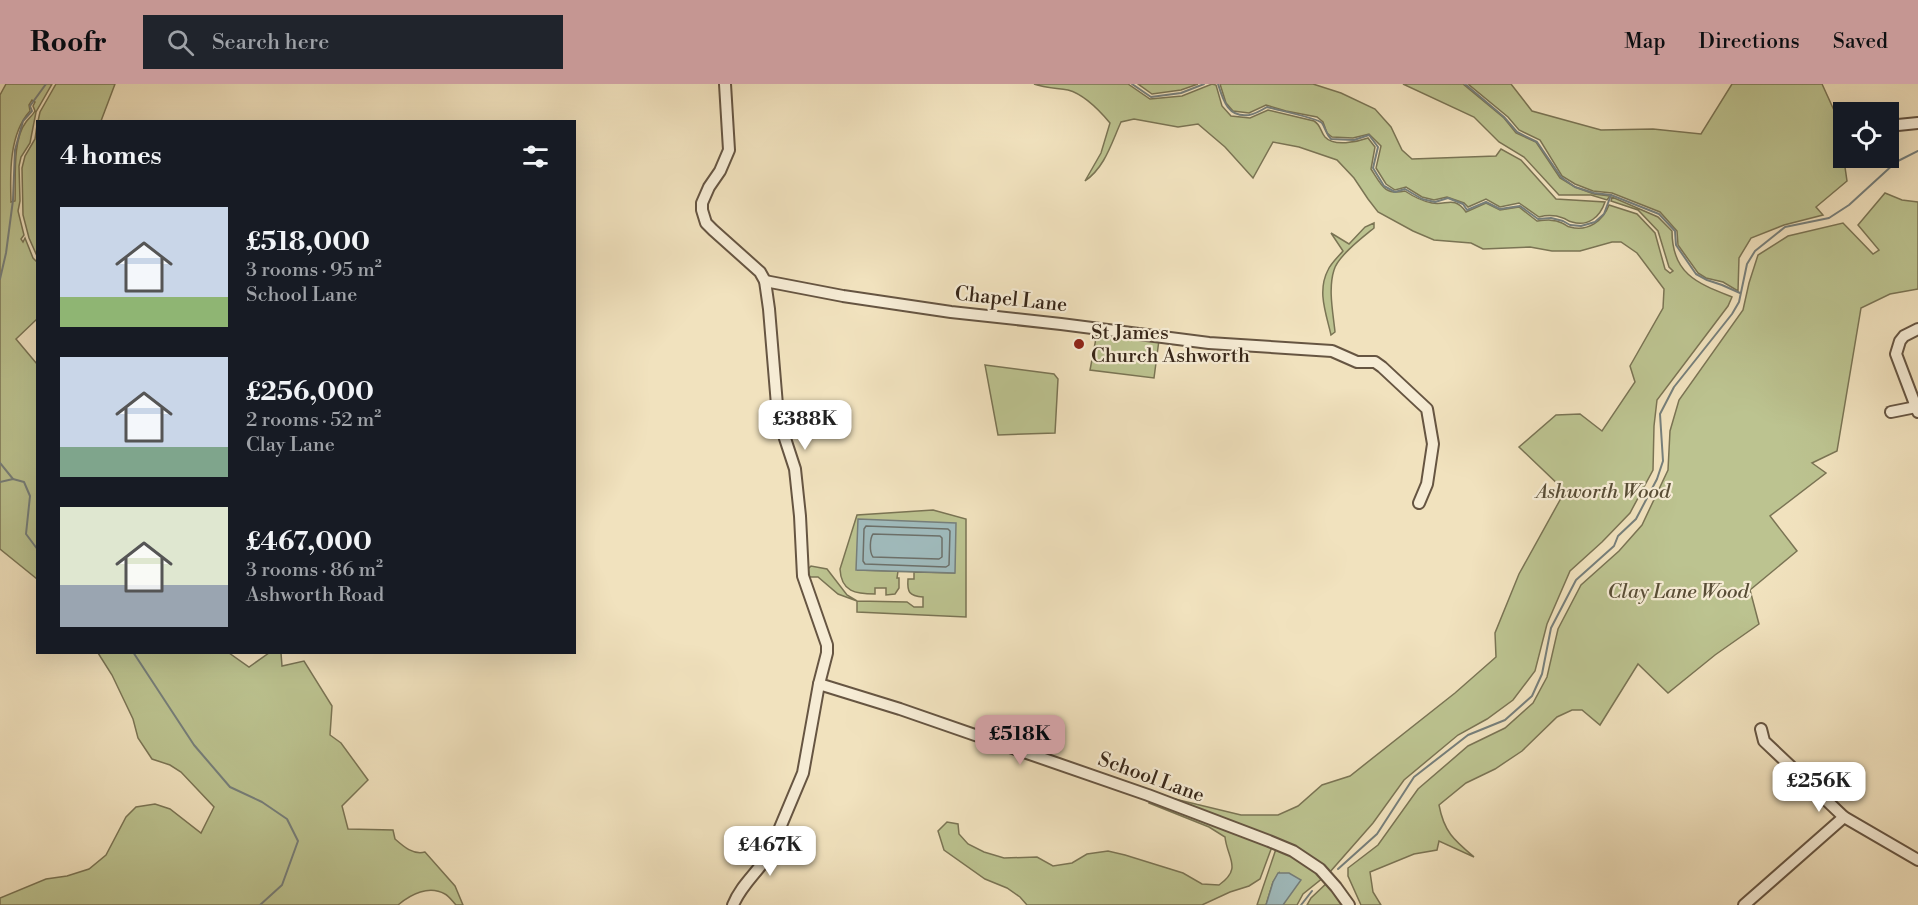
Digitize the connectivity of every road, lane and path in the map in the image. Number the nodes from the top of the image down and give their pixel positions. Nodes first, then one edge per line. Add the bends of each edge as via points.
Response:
1 (725, 84) edge
2 (1918, 123) edge
3 (1899, 125) edge
4 (765, 281) junction
5 (1918, 329) edge
6 (1917, 409) edge
7 (1891, 412) dead end
8 (1419, 503) dead end
9 (819, 684) junction
10 (1761, 729) dead end
11 (1844, 817) junction
12 (1918, 860) edge
13 (733, 905) edge
14 (1349, 905) edge
15 (1744, 905) edge

1 - 4 street via 729,150 705,195 703,217
2 - 3 street
4 - 8 street, Chapel Lane via 951,312 1209,343 1332,351 1357,362 1375,362 1427,409 1433,444 1427,484
4 - 9 street via 778,417 793,461 798,492 803,576 827,645
5 - 6 street via 1904,336 1896,354
6 - 7 street
9 - 13 street via 803,773 769,854
9 - 14 street, School Lane via 1148,795 1293,851 1320,870
10 - 11 street via 1764,741
11 - 12 street
11 - 15 street

